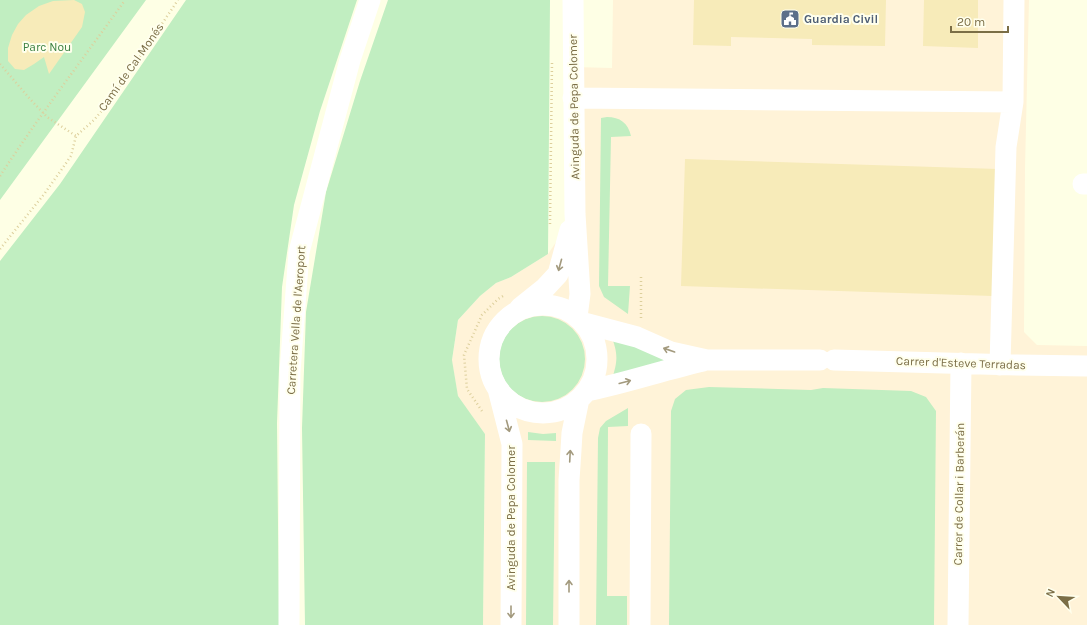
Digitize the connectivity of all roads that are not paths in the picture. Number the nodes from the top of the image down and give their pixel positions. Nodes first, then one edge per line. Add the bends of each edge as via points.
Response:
1 (370, 0) edge
2 (573, 0) edge
3 (1014, 0) edge
4 (573, 98) junction
5 (1013, 102) junction
6 (575, 214) junction
7 (506, 319) junction
8 (581, 320) junction
9 (707, 360) junction
10 (961, 363) junction
11 (1000, 365) junction
12 (1087, 366) edge
13 (498, 388) junction
14 (583, 395) junction
15 (641, 434) dead end
16 (289, 625) edge
17 (511, 625) edge
18 (569, 625) edge
19 (640, 625) edge
20 (958, 625) edge

1 - 16 street, Carretera Vella de l'Aeroport via 350,60 299,252 290,372
2 - 4 street, Avinguda de Pepa Colomer
3 - 5 street
4 - 5 street
4 - 6 street, Avinguda de Pepa Colomer
5 - 11 street via 1006,147
6 -> 7 street, Avinguda de Pepa Colomer via 558,274 545,288
6 - 8 street, Avinguda de Pepa Colomer
7 - 8 street via 535,305 552,305 569,311
7 - 13 street via 492,340 489,352 489,366
9 -> 8 street, Carrer d'Esteve Terradas via 671,352 637,337
8 - 14 street via 590,330 597,349 595,374
9 - 10 street, Carrer d'Esteve Terradas
14 -> 9 street, Carrer d'Esteve Terradas via 670,368
10 - 11 street, Carrer d'Esteve Terradas
10 - 20 street, Carrer de Collar i Barberán
11 - 12 street, Carrer d'Esteve Terradas
13 - 14 street via 515,405 528,411 543,413 562,410 574,404
13 -> 17 street, Avinguda de Pepa Colomer via 512,444
18 -> 14 street via 569,488 572,433
15 - 19 street

